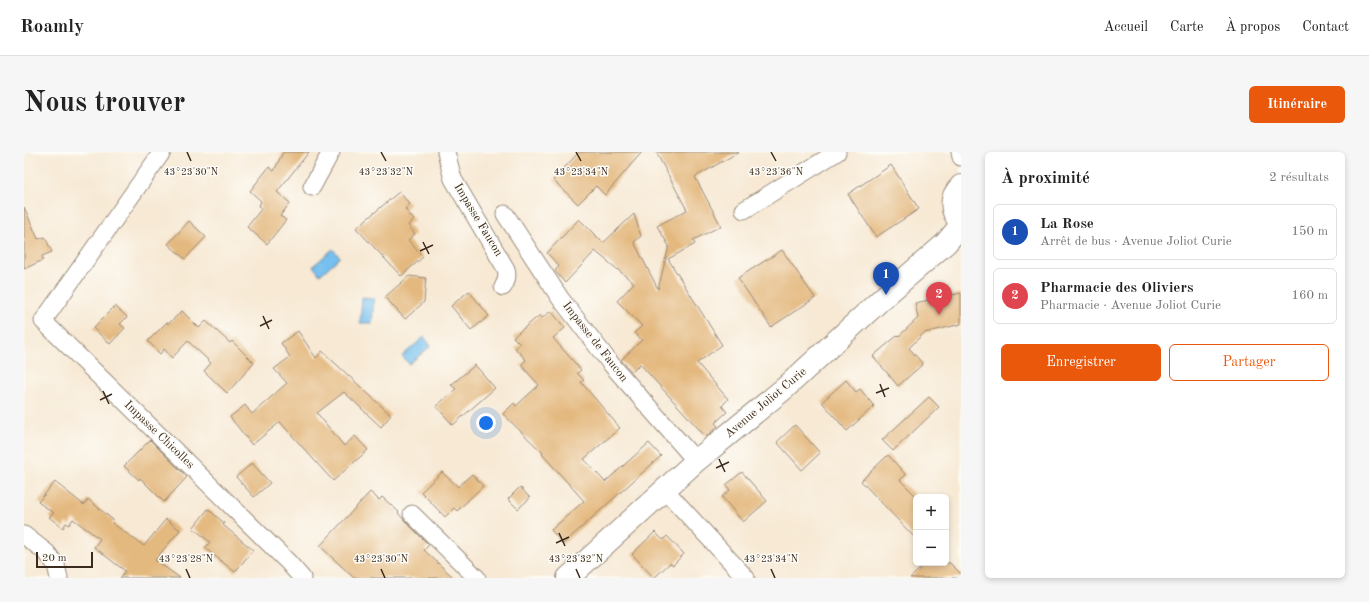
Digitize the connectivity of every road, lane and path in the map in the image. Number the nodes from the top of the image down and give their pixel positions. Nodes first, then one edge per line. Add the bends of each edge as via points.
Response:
1 (162, 152) edge
2 (331, 152) edge
3 (446, 152) edge
4 (837, 152) edge
5 (960, 152) edge
6 (961, 157) edge
7 (961, 186) edge
8 (312, 188) dead end
9 (744, 210) dead end
10 (506, 214) dead end
11 (961, 224) edge
12 (503, 287) dead end
13 (696, 461) junction
14 (664, 489) junction
15 (412, 514) dead end
16 (24, 535) edge
17 (59, 578) edge
18 (302, 578) edge
19 (477, 578) edge
20 (568, 578) edge
21 (746, 578) edge

1 - 18 street, Impasse Chicolles via 43,321
2 - 8 street
3 - 12 street, Impasse Faucon via 453,179 506,268 507,282
4 - 9 street
5 - 6 street
7 - 11 street via 952,200 955,218
10 - 13 street, Impasse de Faucon via 560,298 611,364
11 - 13 street, Avenue Joliot Curie via 946,243 786,388
13 - 14 street, Avenue Joliot Curie
14 - 20 street, Avenue Joliot Curie
14 - 21 street
15 - 19 street
16 - 17 street via 47,553 56,565

